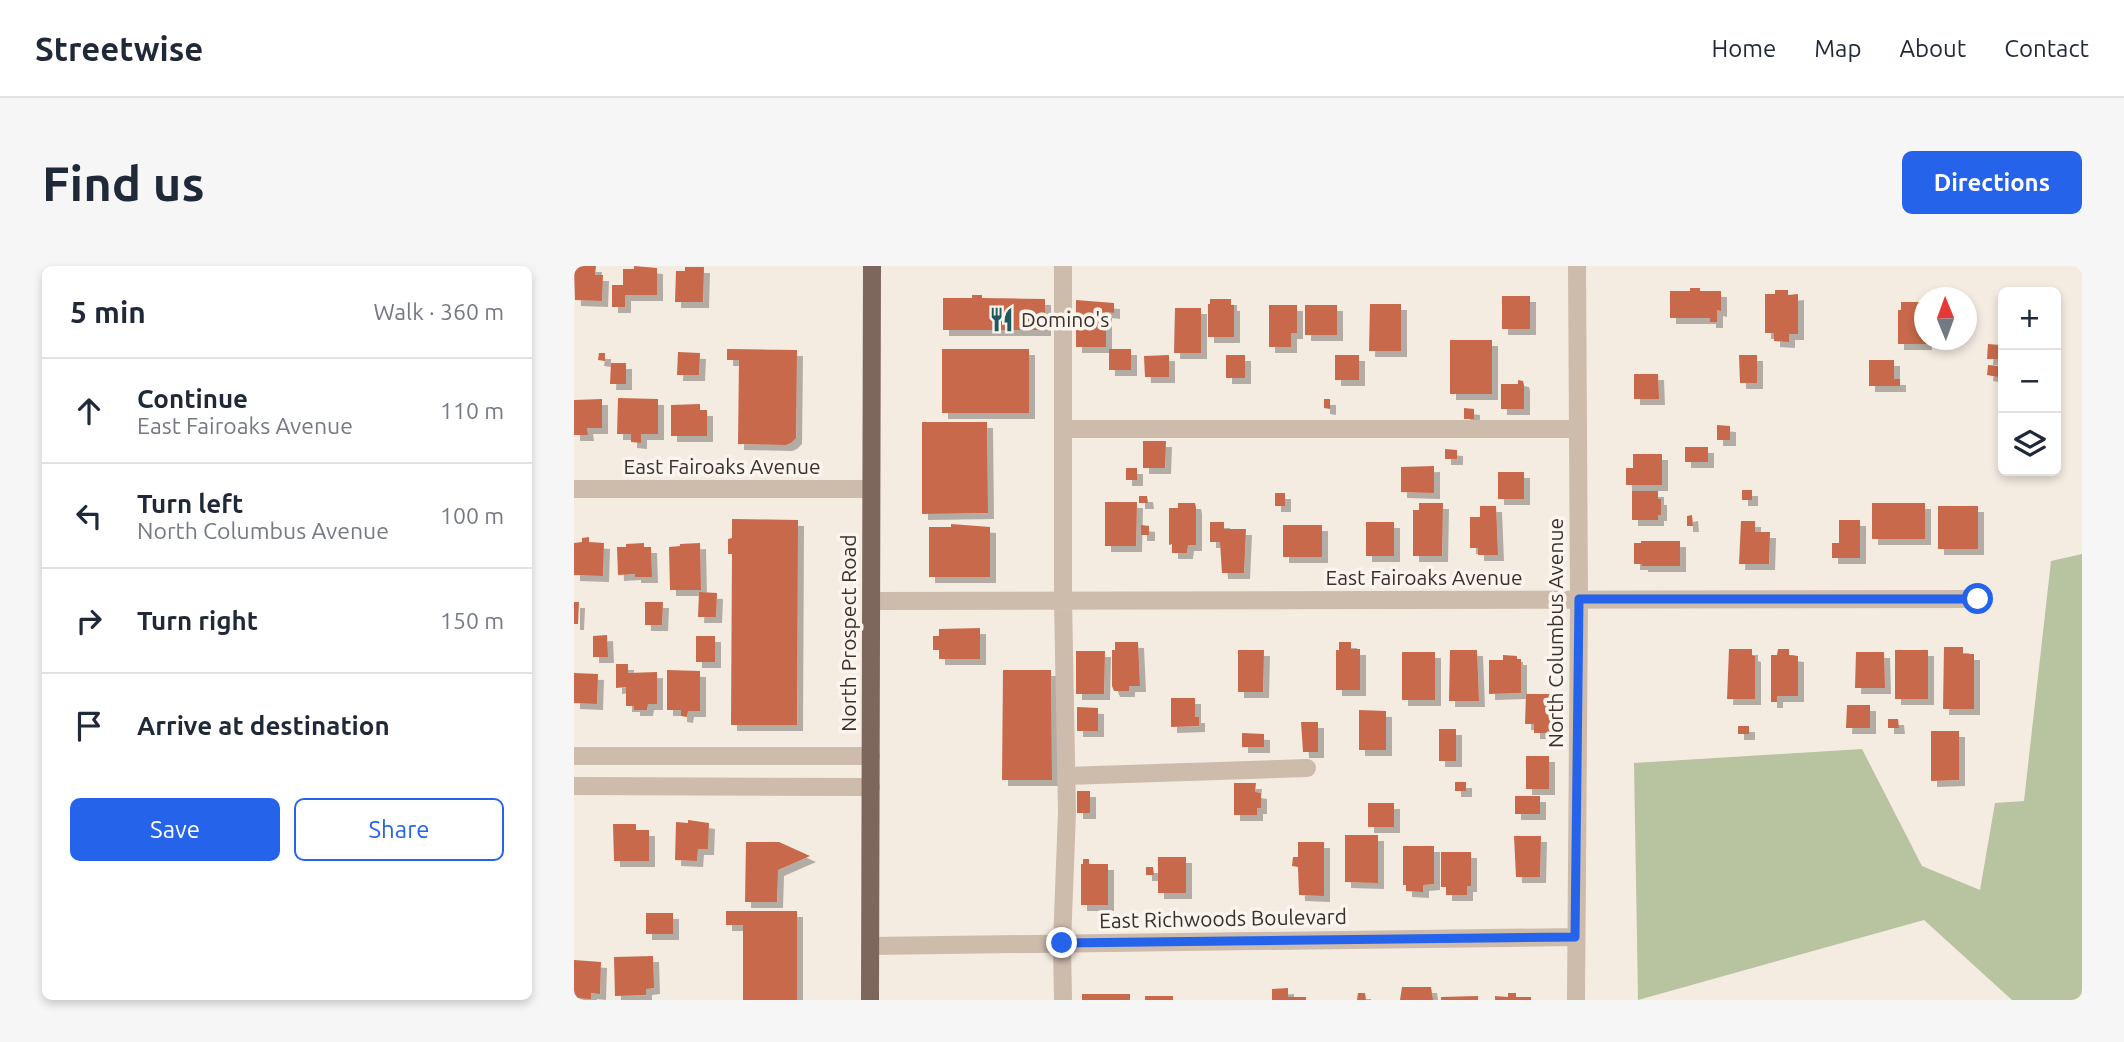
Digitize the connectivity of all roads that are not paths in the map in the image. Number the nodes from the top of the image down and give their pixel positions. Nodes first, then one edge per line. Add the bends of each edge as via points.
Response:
1 (872, 266) edge
2 (1063, 266) edge
3 (1577, 266) edge
4 (1063, 429) junction
5 (1578, 429) junction
6 (574, 489) edge
7 (870, 489) junction
8 (1579, 599) junction
9 (1978, 599) dead end
10 (1063, 600) junction
11 (871, 601) junction
12 (871, 756) junction
13 (574, 757) edge
14 (1307, 768) dead end
15 (1066, 776) junction
16 (574, 786) edge
17 (871, 787) junction
18 (1575, 937) junction
19 (1062, 943) junction
20 (870, 946) junction
21 (870, 1000) edge
22 (1063, 1000) edge
23 (1576, 1000) edge

1 - 7 main road, North Prospect Road
2 - 4 street
3 - 5 street, North Columbus Avenue
4 - 5 street
4 - 10 street
5 - 8 street, North Columbus Avenue
6 - 7 street, East Fairoaks Avenue
7 - 11 main road, North Prospect Road
8 - 9 street, East Fairoaks Avenue
8 - 10 street, East Fairoaks Avenue
8 - 18 street, North Columbus Avenue
10 - 11 street, East Fairoaks Avenue
10 - 15 street
11 - 12 main road, North Prospect Road
12 - 13 street
12 - 17 main road, North Prospect Road
14 - 15 street
15 - 19 street
16 - 17 street
17 - 20 main road, North Prospect Road
18 - 19 street, East Richwoods Boulevard
18 - 23 street, North Columbus Avenue
19 - 20 street, East Richwoods Boulevard
19 - 22 street
20 - 21 main road, North Prospect Road

